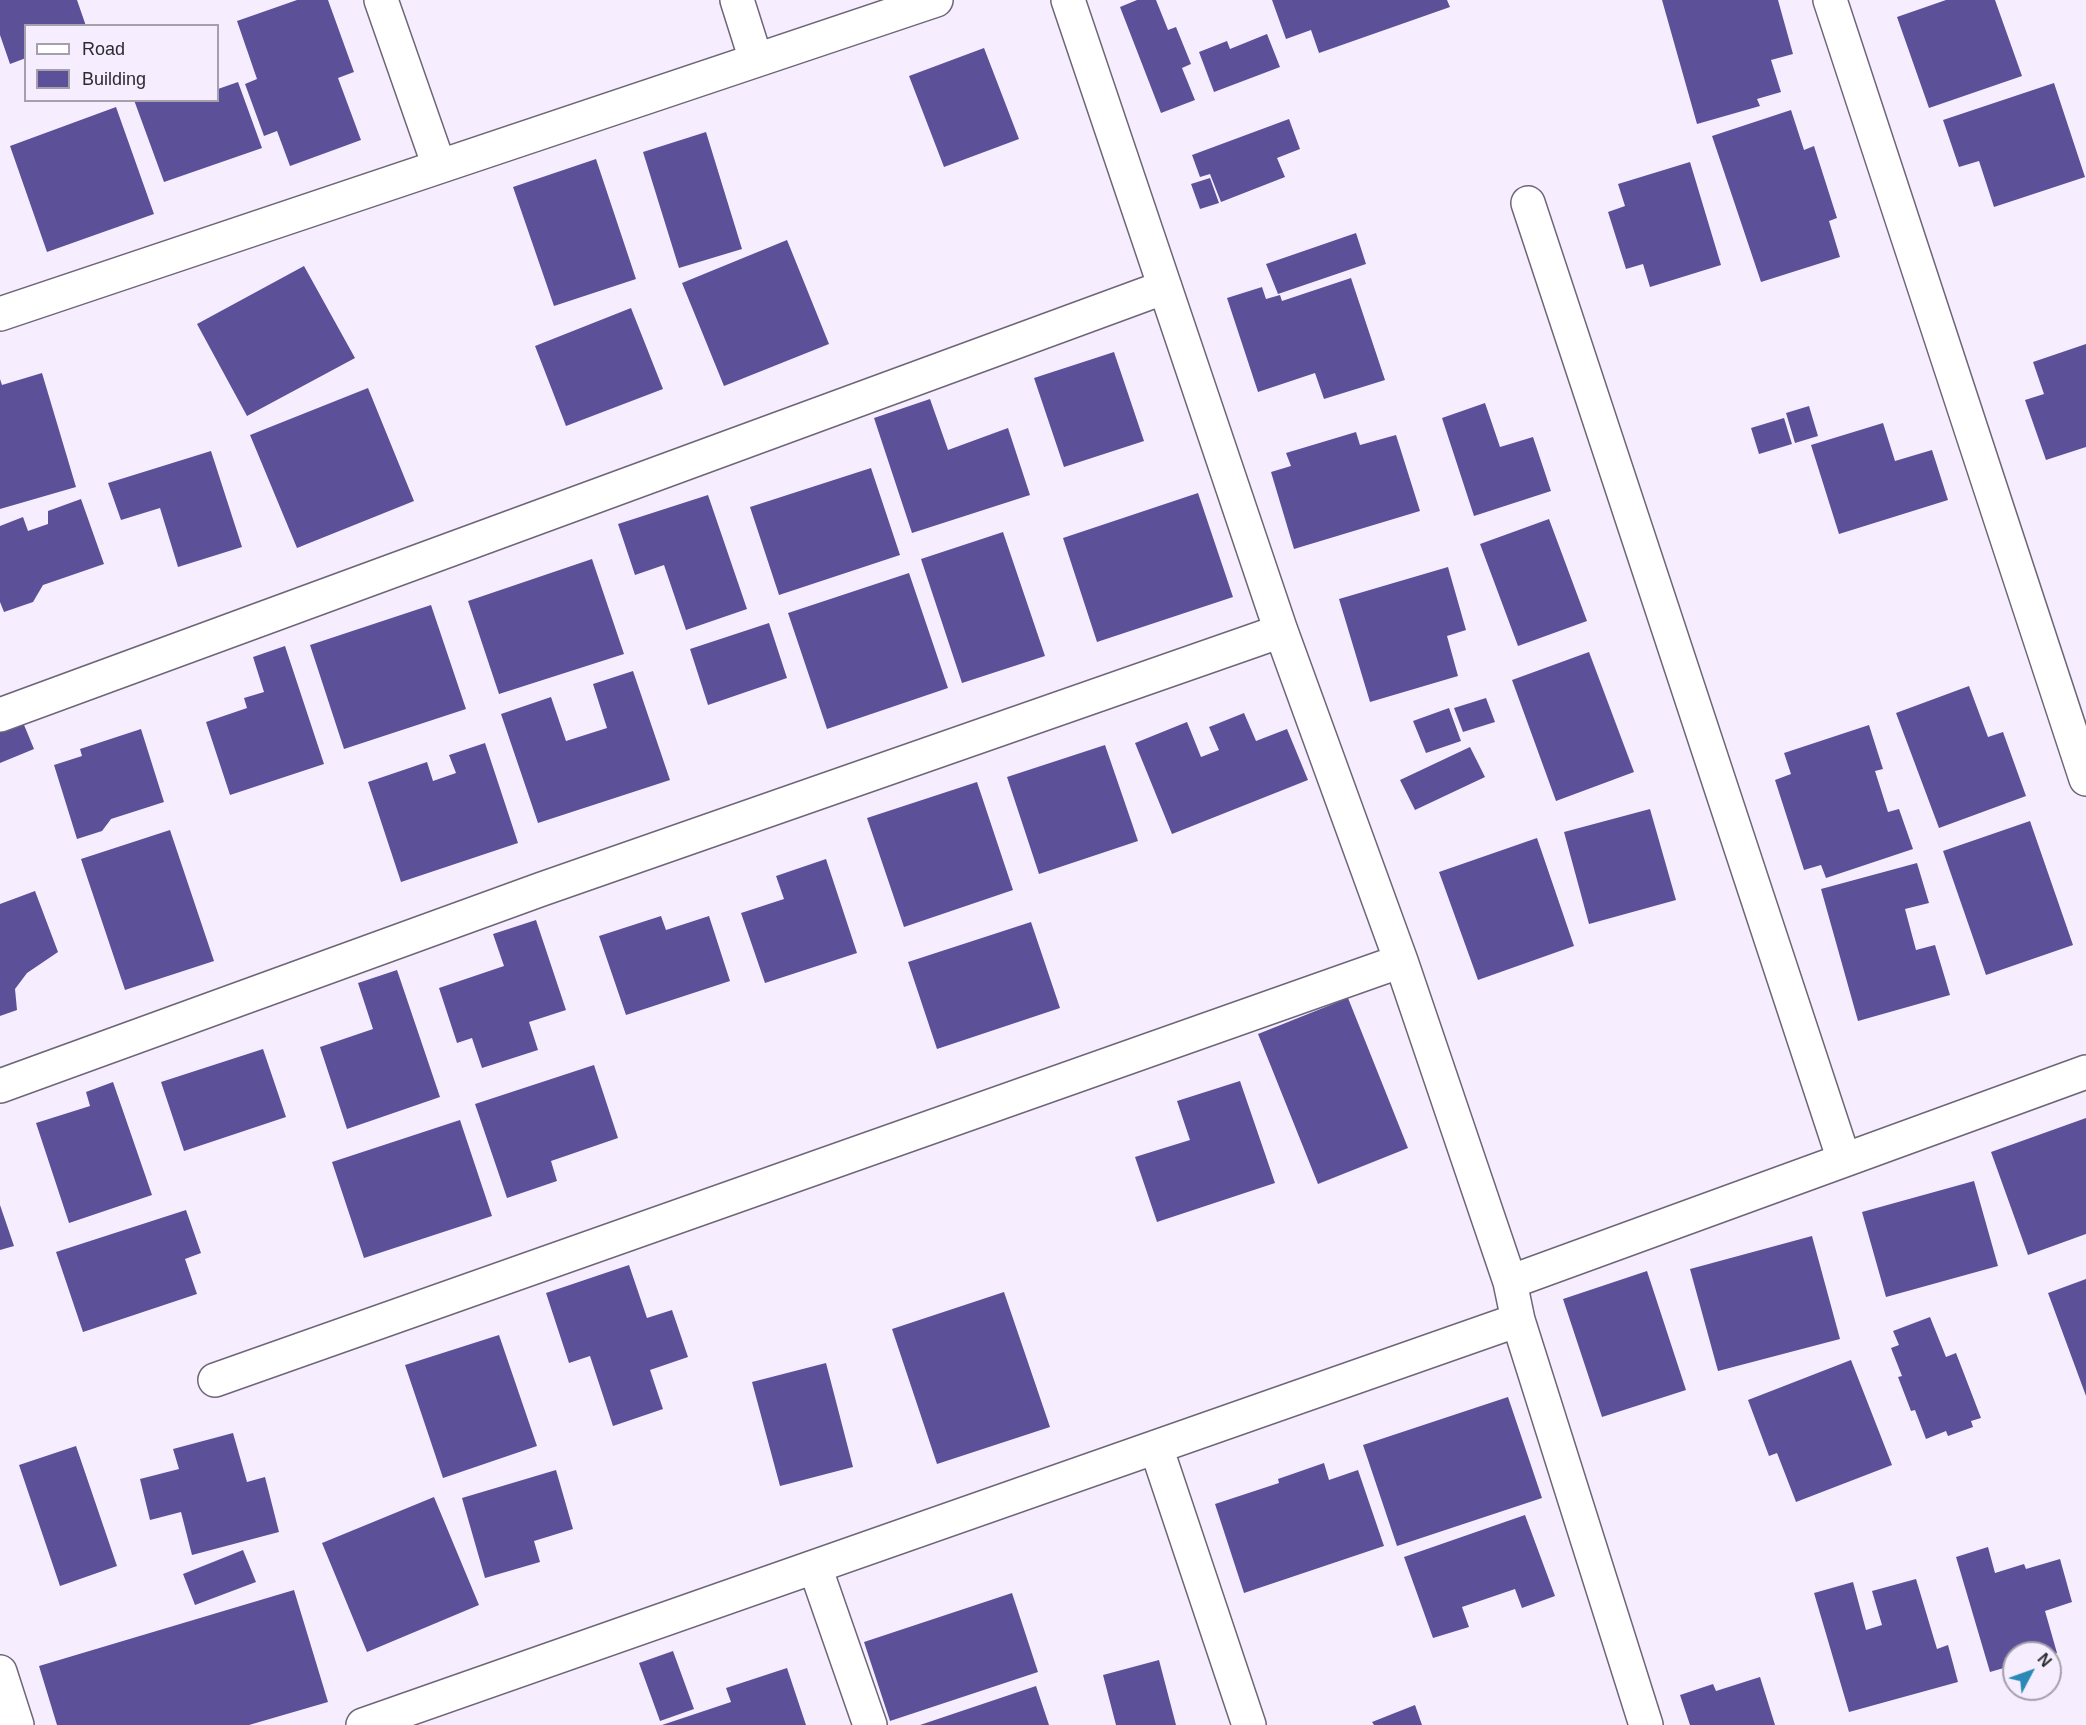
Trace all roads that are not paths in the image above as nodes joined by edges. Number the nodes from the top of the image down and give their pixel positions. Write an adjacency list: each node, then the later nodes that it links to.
1 (381, 0): 7 (street)
2 (737, 0): 6 (street)
3 (936, 0): 6 (street)
4 (1068, 0): 9 (street)
5 (1830, 0): 13 (street)
6 (756, 60): 7 (street)
7 (438, 166): 10 (street)
8 (1528, 203): 17 (street)
9 (1165, 287): 11 (street); 12 (street)
10 (0, 314)
11 (1281, 632): 14 (street); 16 (street)
12 (0, 714)
13 (2086, 779)
14 (1401, 962): 18 (street); 20 (street)
15 (2086, 1072): 17 (street)
16 (0, 1086)
17 (1844, 1160): 18 (street)
18 (1510, 1282): 19 (street)
19 (1518, 1320): 21 (street); 28 (street)
20 (214, 1380)
21 (1156, 1447): 22 (street); 27 (street)
22 (815, 1567): 25 (street); 26 (street)
23 (0, 1672): 24 (street)
24 (17, 1725)
25 (363, 1725)
26 (870, 1725)
27 (1249, 1725)
28 (1646, 1725)

